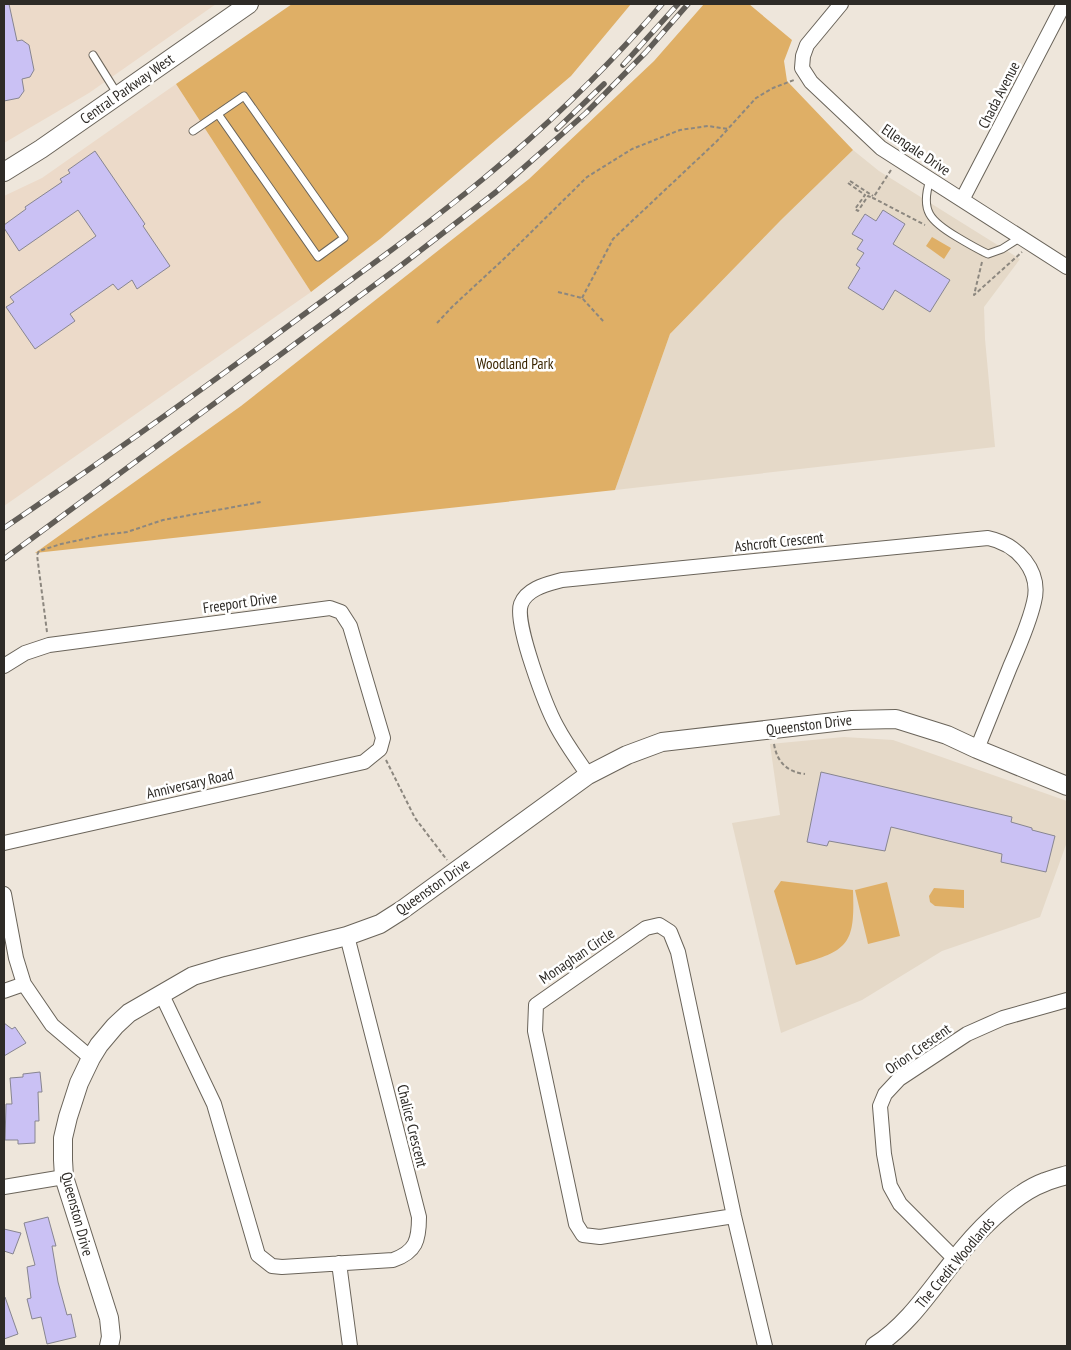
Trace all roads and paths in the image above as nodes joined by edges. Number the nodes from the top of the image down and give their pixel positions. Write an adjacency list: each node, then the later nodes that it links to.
1 (249, 4): 6 (street, Central Parkway West)
2 (841, 4): 5 (street)
3 (1064, 4): 15 (street, Chada Avenue)
4 (93, 55): 6 (lane)
5 (806, 75): 8 (path); 10 (street, Ellengale Drive)
6 (118, 95): 11 (street, Central Parkway West)
7 (218, 114): 7 (lane); 9 (lane)
8 (728, 129): 20 (path); 22 (path)
9 (193, 131)
10 (898, 160): 12 (street, Ellengale Drive); 14 (path)
11 (4, 172)
12 (930, 180): 15 (street, Ellengale Drive); 16 (lane)
13 (849, 182): 13 (path)
14 (882, 184)
15 (962, 200): 16 (street, Ellengale Drive)
16 (1026, 241): 17 (path); 18 (street, Ellengale Drive)
17 (982, 261)
18 (1067, 267)
19 (558, 292): 20 (path)
20 (582, 298): 21 (path)
21 (604, 322)
22 (437, 323)
23 (261, 502): 24 (path)
24 (49, 645): 25 (street, Freeport Drive); 27 (street, Freeport Drive)
25 (4, 666)
26 (771, 730): 28 (street, Queenston Drive); 29 (path); 30 (street, Queenston Drive)
27 (380, 749): 32 (street, Anniversary Road); 33 (path)
28 (977, 749): 30 (street, Ashcroft Crescent); 31 (street, Queenston Drive)
29 (805, 774)
30 (588, 775): 33 (street, Queenston Drive)
31 (1067, 786)
32 (4, 843)
33 (455, 872): 35 (street, Queenston Drive)
34 (4, 894): 36 (street)
35 (347, 936): 38 (street, Queenston Drive); 46 (street, Chalice Crescent)
36 (24, 984): 37 (street); 40 (street)
37 (4, 991)
38 (161, 993): 40 (street, Queenston Drive); 46 (street, Chalice Crescent)
39 (1067, 1000): 45 (street, Orion Crescent)
40 (90, 1058): 42 (street, Queenston Drive)
41 (1067, 1175): 45 (street, The Credit Woodlands)
42 (64, 1177): 43 (street); 47 (street, Queenston Drive)
43 (4, 1187)
44 (734, 1216): 44 (street, Monaghan Circle); 49 (street, Monaghan Circle)
45 (955, 1259): 50 (street, The Credit Woodlands)
46 (339, 1264): 48 (street)
47 (109, 1346)
48 (350, 1346)
49 (764, 1346)
50 (875, 1346)

